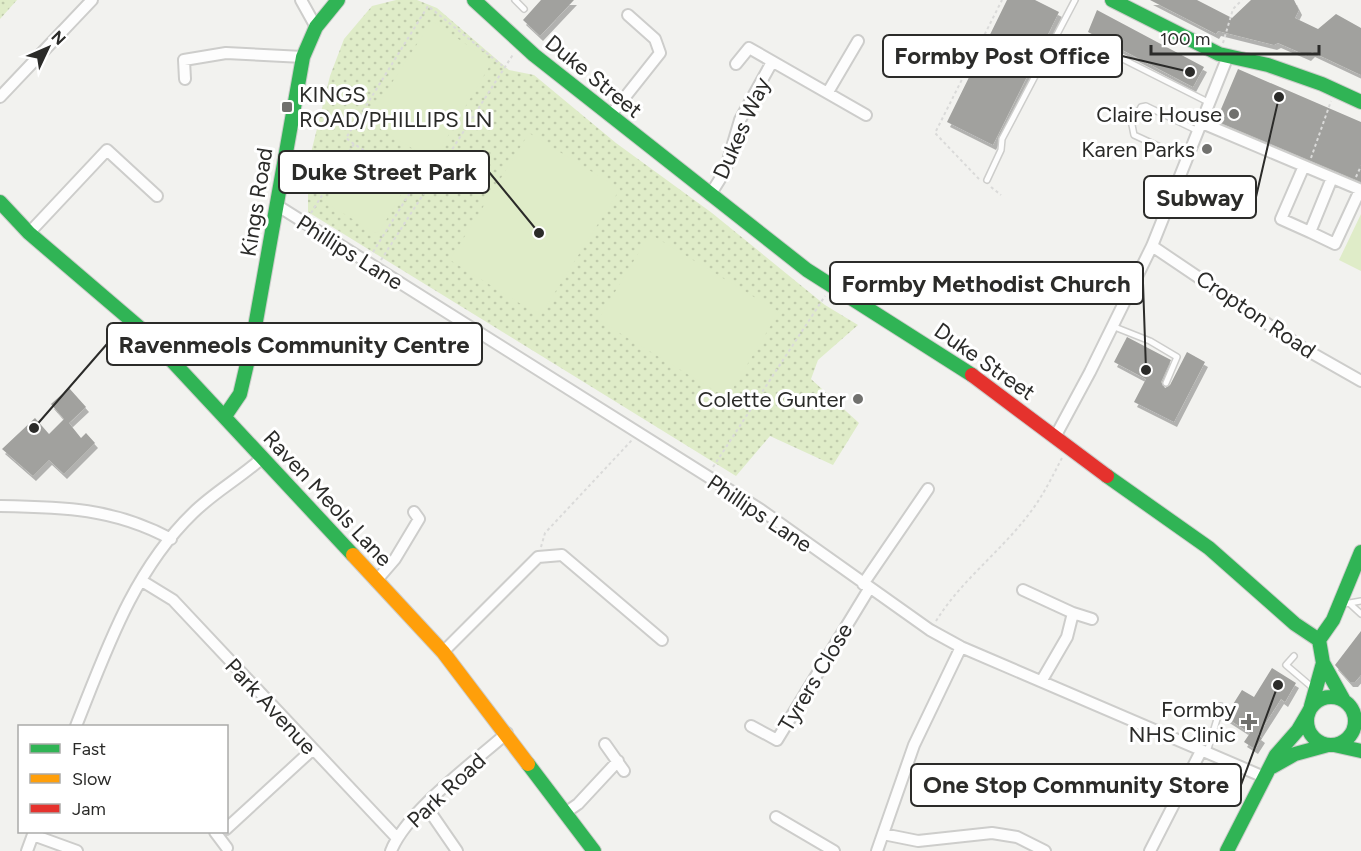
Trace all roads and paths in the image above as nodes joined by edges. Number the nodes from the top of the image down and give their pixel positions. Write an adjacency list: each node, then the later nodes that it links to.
1 (92, 0): 25 (street)
2 (301, 0): 13 (street)
3 (338, 0): 13 (street, Kings Road)
4 (467, 0): 10 (street, Duke Street)
5 (515, 0): 11 (lane)
6 (1002, 0): 40 (path)
7 (1075, 0): 35 (lane)
8 (1112, 0): 17 (street)
9 (1242, 0): 17 (path)
10 (482, 4): 16 (street, Duke Street)
11 (524, 9)
12 (628, 15): 29 (street)
13 (316, 27): 18 (street, Kings Road)
14 (858, 41): 24 (street)
15 (1089, 42): 26 (lane)
16 (521, 43): 21 (path); 29 (street, Duke Street)
17 (1224, 55): 23 (street); 26 (street)
18 (303, 57): 22 (street); 43 (street, Kings Road)
19 (772, 62): 20 (street, Dukes Way); 24 (street, Dukes Way); 39 (street, Dukes Way)
20 (736, 64)
21 (504, 68): 31 (path); 37 (path)
22 (185, 79)
23 (1334, 90): 27 (street); 33 (path)
24 (828, 92): 28 (street, Dukes Way)
25 (0, 98)
26 (1210, 102): 30 (street)
27 (1361, 102)
28 (866, 115)
29 (610, 116): 39 (street, Duke Street)
30 (1200, 127): 32 (street); 32 (lane); 33 (street)
31 (354, 144): 36 (path); 44 (path)
32 (1187, 160): 47 (street)
33 (1306, 167): 34 (street); 45 (street)
34 (1332, 177): 38 (street); 45 (street)
35 (987, 180)
36 (416, 183): 37 (path); 48 (path)
37 (425, 189): 49 (path)
38 (1361, 190): 45 (street)
39 (710, 195): 50 (street, Duke Street)
40 (1001, 195)
41 (156, 196): 46 (street)
42 (0, 202): 46 (street, Raven Meols Lane)
43 (278, 206): 49 (street, Phillips Lane); 54 (street, Kings Road)
44 (311, 213)
45 (1310, 232)
46 (29, 233): 54 (street, Raven Meols Lane)
47 (1152, 246): 51 (street); 52 (street, Cropton Road)
48 (373, 252)
49 (376, 268): 55 (street, Phillips Lane)
50 (831, 286): 56 (street, Duke Street); 59 (path)
51 (1112, 326): 53 (lane); 56 (street)
52 (1361, 381)
53 (1166, 383)
54 (225, 416): 58 (street, Raven Meols Lane)
55 (638, 434): 59 (street, Phillips Lane); 65 (path)
56 (1054, 437): 57 (street, Duke Street)
57 (1068, 448): 75 (path); 77 (street, Duke Street)
58 (261, 459): 63 (street); 67 (street, Raven Meols Lane)
59 (707, 477): 68 (street, Phillips Lane)
60 (928, 489): 68 (street)
61 (0, 506): 63 (street)
62 (414, 512): 67 (street)
63 (171, 539): 66 (street)
64 (1361, 552): 71 (street)
65 (538, 557): 76 (street); 79 (street)
66 (142, 580): 88 (street); 93 (street, Park Avenue)
67 (376, 581): 79 (street, Raven Meols Lane)
68 (866, 586): 75 (street, Phillips Lane); 89 (street, Tyrers Close)
69 (1023, 590): 72 (street)
70 (1361, 601): 71 (lane)
71 (1344, 604): 73 (lane); 77 (street)
72 (1073, 613): 74 (street); 82 (street)
73 (1361, 614)
74 (1092, 619)
75 (930, 630): 78 (street, Phillips Lane)
76 (662, 640)
77 (1319, 640): 81 (street)
78 (961, 647): 82 (street, Phillips Lane); 103 (street)
79 (443, 652): 90 (street, Raven Meols Lane)
80 (1294, 656): 83 (lane)
81 (1323, 663): 83 (street); 84 (street)
82 (1042, 680): 95 (street, Phillips Lane)
83 (1317, 691): 86 (street)
84 (1343, 699): 86 (street); 87 (street)
85 (1221, 706): 95 (lane)
86 (1309, 710): 92 (street); 96 (street)
87 (1358, 717): 92 (street)
88 (76, 725)
89 (750, 726)
90 (507, 733): 97 (street, Park Road); 98 (street, Raven Meols Lane)
91 (605, 744): 98 (street)
92 (1331, 745): 94 (street); 96 (street)
93 (312, 750): 100 (street); 104 (street, Park Avenue)
94 (1361, 751)
95 (1204, 752): 96 (street, Phillips Lane); 114 (street)
96 (1267, 773): 115 (street)
97 (426, 806): 104 (street, Park Road); 109 (street)
98 (565, 813): 110 (street, Raven Meols Lane)
99 (776, 817): 111 (street)
100 (228, 826)
101 (33, 833): 106 (street); 107 (street)
102 (221, 833): 105 (street)
103 (883, 834): 112 (street); 113 (street)
104 (396, 837): 108 (street, Park Road)
105 (227, 848)
106 (27, 851)
107 (77, 851)
108 (391, 851)
109 (457, 851)
110 (594, 851)
111 (834, 851)
112 (877, 851)
113 (1046, 851)
114 (1149, 851)
115 (1227, 851)

